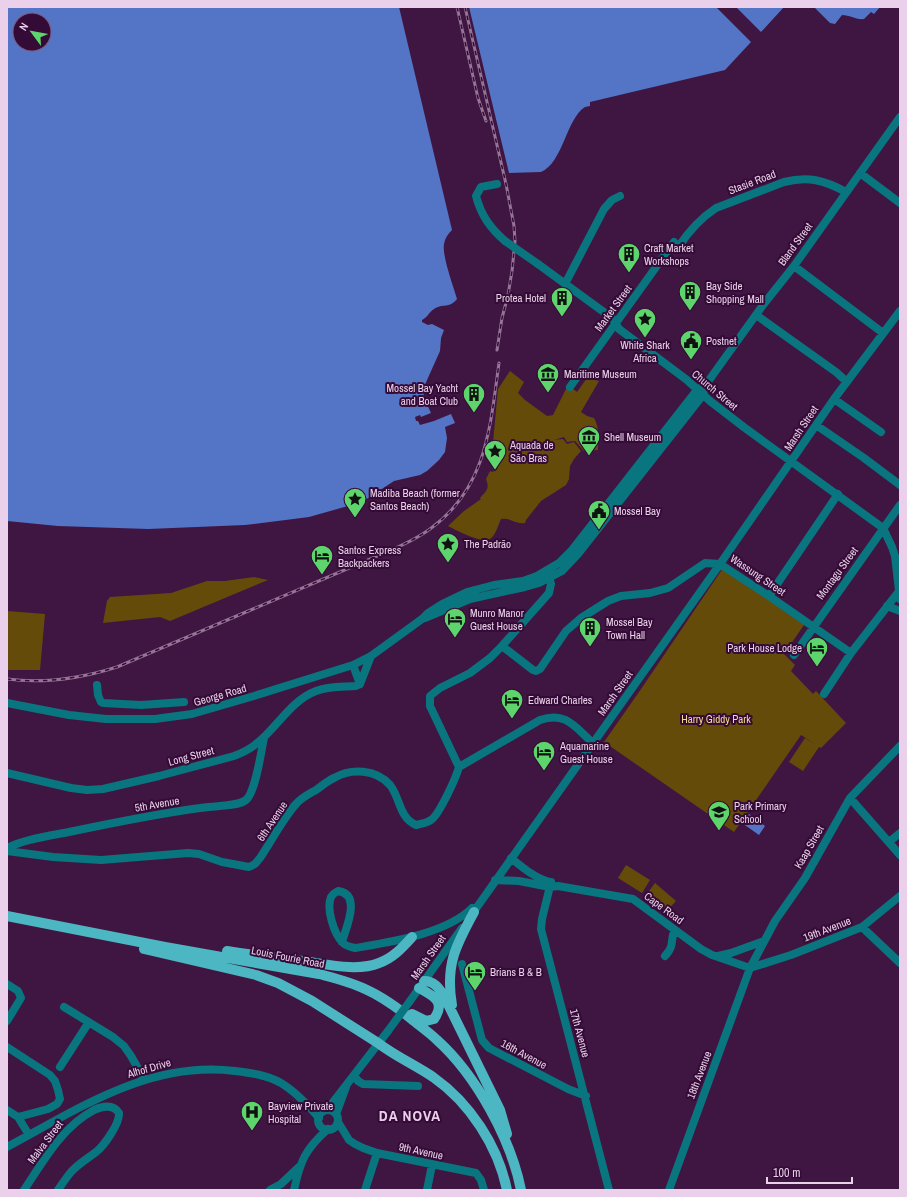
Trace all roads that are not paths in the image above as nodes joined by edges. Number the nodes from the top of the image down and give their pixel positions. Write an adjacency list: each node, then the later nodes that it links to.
1 (900, 117): 2 (street, Bland Street)
2 (860, 173): 4 (street, Bland Street); 6 (street)
3 (496, 184): 9 (street, Church Street, bridge)
4 (846, 192): 7 (street, Stasie Road); 8 (street, Bland Street)
5 (620, 196): 9 (street)
6 (900, 203)
7 (677, 244): 13 (street, Market Street)
8 (794, 266): 11 (street, Bland Street); 14 (street)
9 (565, 284): 13 (street, Church Street)
10 (900, 310): 12 (street, Marsh Street)
11 (756, 314): 15 (street); 17 (street, Bland Street)
12 (897, 320): 14 (street, Marsh Street)
13 (615, 324): 16 (street, Market Street); 17 (street, Church Street)
14 (883, 333): 15 (street, Marsh Street)
15 (847, 382): 18 (street, Marsh Street)
16 (570, 387)
17 (700, 393): 21 (street, Church Street); 27 (street, George Road); 28 (street, George Road)
18 (834, 399): 19 (street, Marsh Street); 20 (street)
19 (816, 425): 21 (street, Marsh Street); 22 (street)
20 (882, 432)
21 (791, 461): 23 (street, Church Street); 26 (street, Marsh Street)
22 (900, 485)
23 (838, 494): 25 (street, Church Street); 32 (street)
24 (900, 505): 25 (street, Montagu Street)
25 (883, 528): 31 (street, Church Street); 36 (street, Montagu Street)
26 (720, 564): 32 (street, Wassung Street); 37 (street, Wassung Street); 48 (street, Marsh Street)
27 (562, 571): 28 (street, George Road); 30 (street)
28 (548, 575): 29 (street, George Road); 30 (street)
29 (538, 579): 33 (street); 40 (street, George Road)
30 (549, 593): 33 (street)
31 (900, 593): 34 (street)
32 (769, 596): 36 (street, Wassung Street)
33 (541, 602): 37 (street)
34 (887, 606): 35 (street); 38 (street)
35 (900, 611)
36 (813, 626): 38 (street, Wassung Street); 39 (street, Montagu Street)
37 (502, 646): 50 (street)
38 (851, 653): 44 (street)
39 (794, 655)
40 (371, 656): 41 (street, George Road); 42 (street)
41 (353, 665): 42 (street); 46 (street, George Road)
42 (360, 684): 47 (street, Long Street)
43 (97, 685): 45 (street)
44 (824, 694)
45 (184, 702)
46 (7, 703)
47 (264, 737): 51 (street, Long Street); 55 (street, 5th Avenue)
48 (593, 743): 50 (street); 57 (street, Marsh Street)
49 (900, 746): 52 (street, Kaap Street)
50 (459, 767): 55 (street, 6th Avenue)
51 (7, 773)
52 (850, 798): 54 (street); 71 (street, Kaap Street)
53 (900, 833): 54 (street)
54 (889, 842): 56 (street)
55 (7, 850)
56 (900, 855)
57 (509, 860): 58 (street, Marsh Street); 59 (street, Cape Road); 60 (street, Cape Road)
58 (495, 880): 59 (street, Cape Road); 61 (street, Marsh Street)
59 (541, 885): 60 (street, Cape Road)
60 (553, 885): 69 (street, Cape Road); 93 (street, 17th Avenue)
61 (488, 891): 63 (street, Marsh Street); 66 (street)
62 (900, 896): 68 (street)
63 (474, 912): 67 (street, Marsh Street); 83 (main road)
64 (7, 916): 73 (main road, Louis Fourie Road)
65 (7, 919): 86 (main road)
66 (450, 923): 67 (street); 70 (street)
67 (464, 925): 80 (street, Marsh Street)
68 (862, 927): 76 (street, 19th Avenue); 78 (street, 19th Avenue)
69 (675, 930): 74 (street); 75 (street, Cape Road)
70 (412, 937): 72 (street); 73 (main road)
71 (764, 941): 75 (street); 78 (street, Kaap Street)
72 (342, 942): 72 (street)
73 (165, 947): 81 (main road, Louis Fourie Road)
74 (664, 956)
75 (717, 956): 78 (street, Cape Road)
76 (900, 962)
77 (462, 964): 93 (street, 16th Avenue)
78 (750, 968): 116 (street, 18th Avenue)
79 (7, 984): 84 (street)
80 (422, 985): 81 (main road); 83 (main road); 86 (street, Marsh Street, bridge)
81 (391, 1003): 114 (main road, Louis Fourie Road)
82 (64, 1007): 85 (street)
83 (454, 1018): 114 (main road)
84 (7, 1021)
85 (89, 1022): 88 (street); 90 (street)
86 (378, 1043): 89 (street, Marsh Street); 113 (main road)
87 (7, 1047): 96 (street)
88 (60, 1067)
89 (354, 1075): 91 (street, Marsh Street); 92 (street)
90 (144, 1080): 95 (street, Alhof Drive); 99 (street, Alhof Drive)
91 (346, 1086): 95 (street, Marsh Street); 97 (street, Marsh Street)
92 (418, 1086)
93 (586, 1096): 115 (street, 17th Avenue)
94 (7, 1110): 96 (street)
95 (322, 1116): 97 (street); 98 (street); 101 (street)
96 (18, 1117): 99 (street)
97 (337, 1118): 98 (street); 100 (street, 9th Avenue)
98 (330, 1129): 100 (street, 9th Avenue); 101 (street)
99 (29, 1135): 102 (street, Alhof Drive)
100 (347, 1137): 103 (street, 9th Avenue)
101 (316, 1140): 105 (street)
102 (7, 1147)
103 (377, 1153): 104 (street, 9th Avenue); 110 (street)
104 (432, 1164): 111 (street); 112 (street, 9th Avenue)
105 (299, 1166): 108 (street); 109 (street)
106 (24, 1190): 107 (street, Malva Street)
107 (58, 1190)
108 (270, 1190)
109 (294, 1190)
110 (365, 1190)
111 (427, 1190)
112 (484, 1190)
113 (507, 1190)
114 (520, 1190)
115 (609, 1190)
116 (669, 1190)

